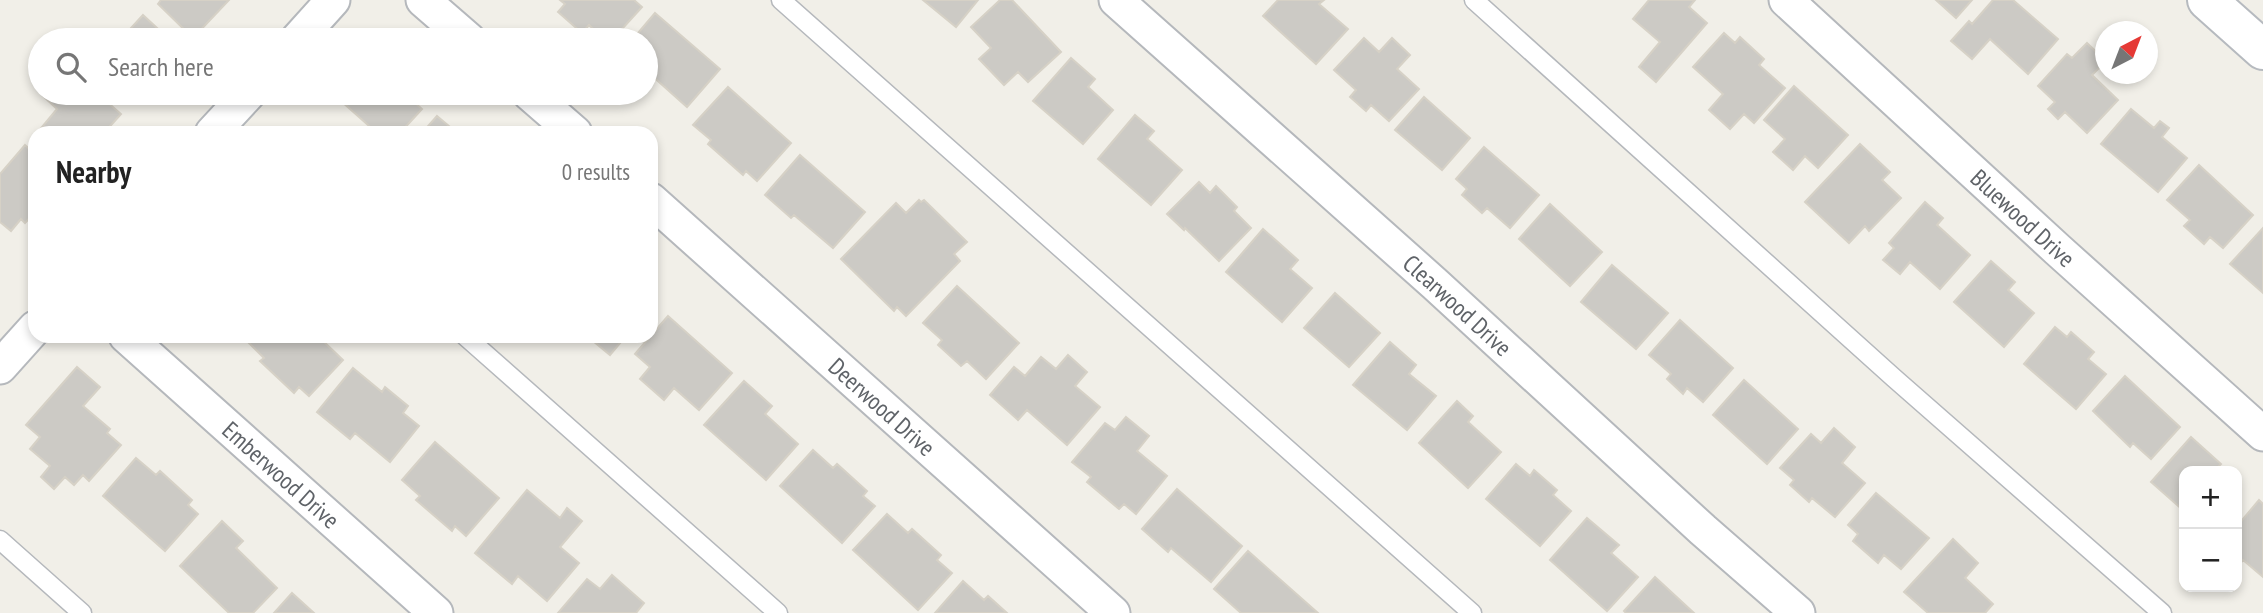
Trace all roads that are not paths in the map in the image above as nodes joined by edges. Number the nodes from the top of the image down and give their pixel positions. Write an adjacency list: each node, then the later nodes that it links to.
1 (333, 0): 8 (street)
2 (423, 0): 9 (street)
3 (781, 0): 26 (lane)
4 (1116, 0): 27 (street, Clearwood Drive)
5 (1474, 0): 28 (lane)
6 (1786, 0): 20 (street, Bluewood Drive)
7 (2207, 0): 10 (main road)
8 (308, 28)
9 (455, 28)
10 (2263, 50)
11 (241, 105): 13 (street)
12 (543, 105): 14 (street)
13 (227, 126)
14 (567, 126)
15 (658, 206): 25 (street, Deerwood Drive)
16 (28, 336): 19 (street)
17 (134, 343): 23 (street, Emberwood Drive)
18 (473, 343): 24 (lane)
19 (0, 367)
20 (2263, 434)
21 (0, 540): 22 (lane)
22 (82, 613)
23 (436, 613)
24 (778, 613)
25 (1113, 613)
26 (1472, 613)
27 (1798, 613)
28 (2162, 613)

